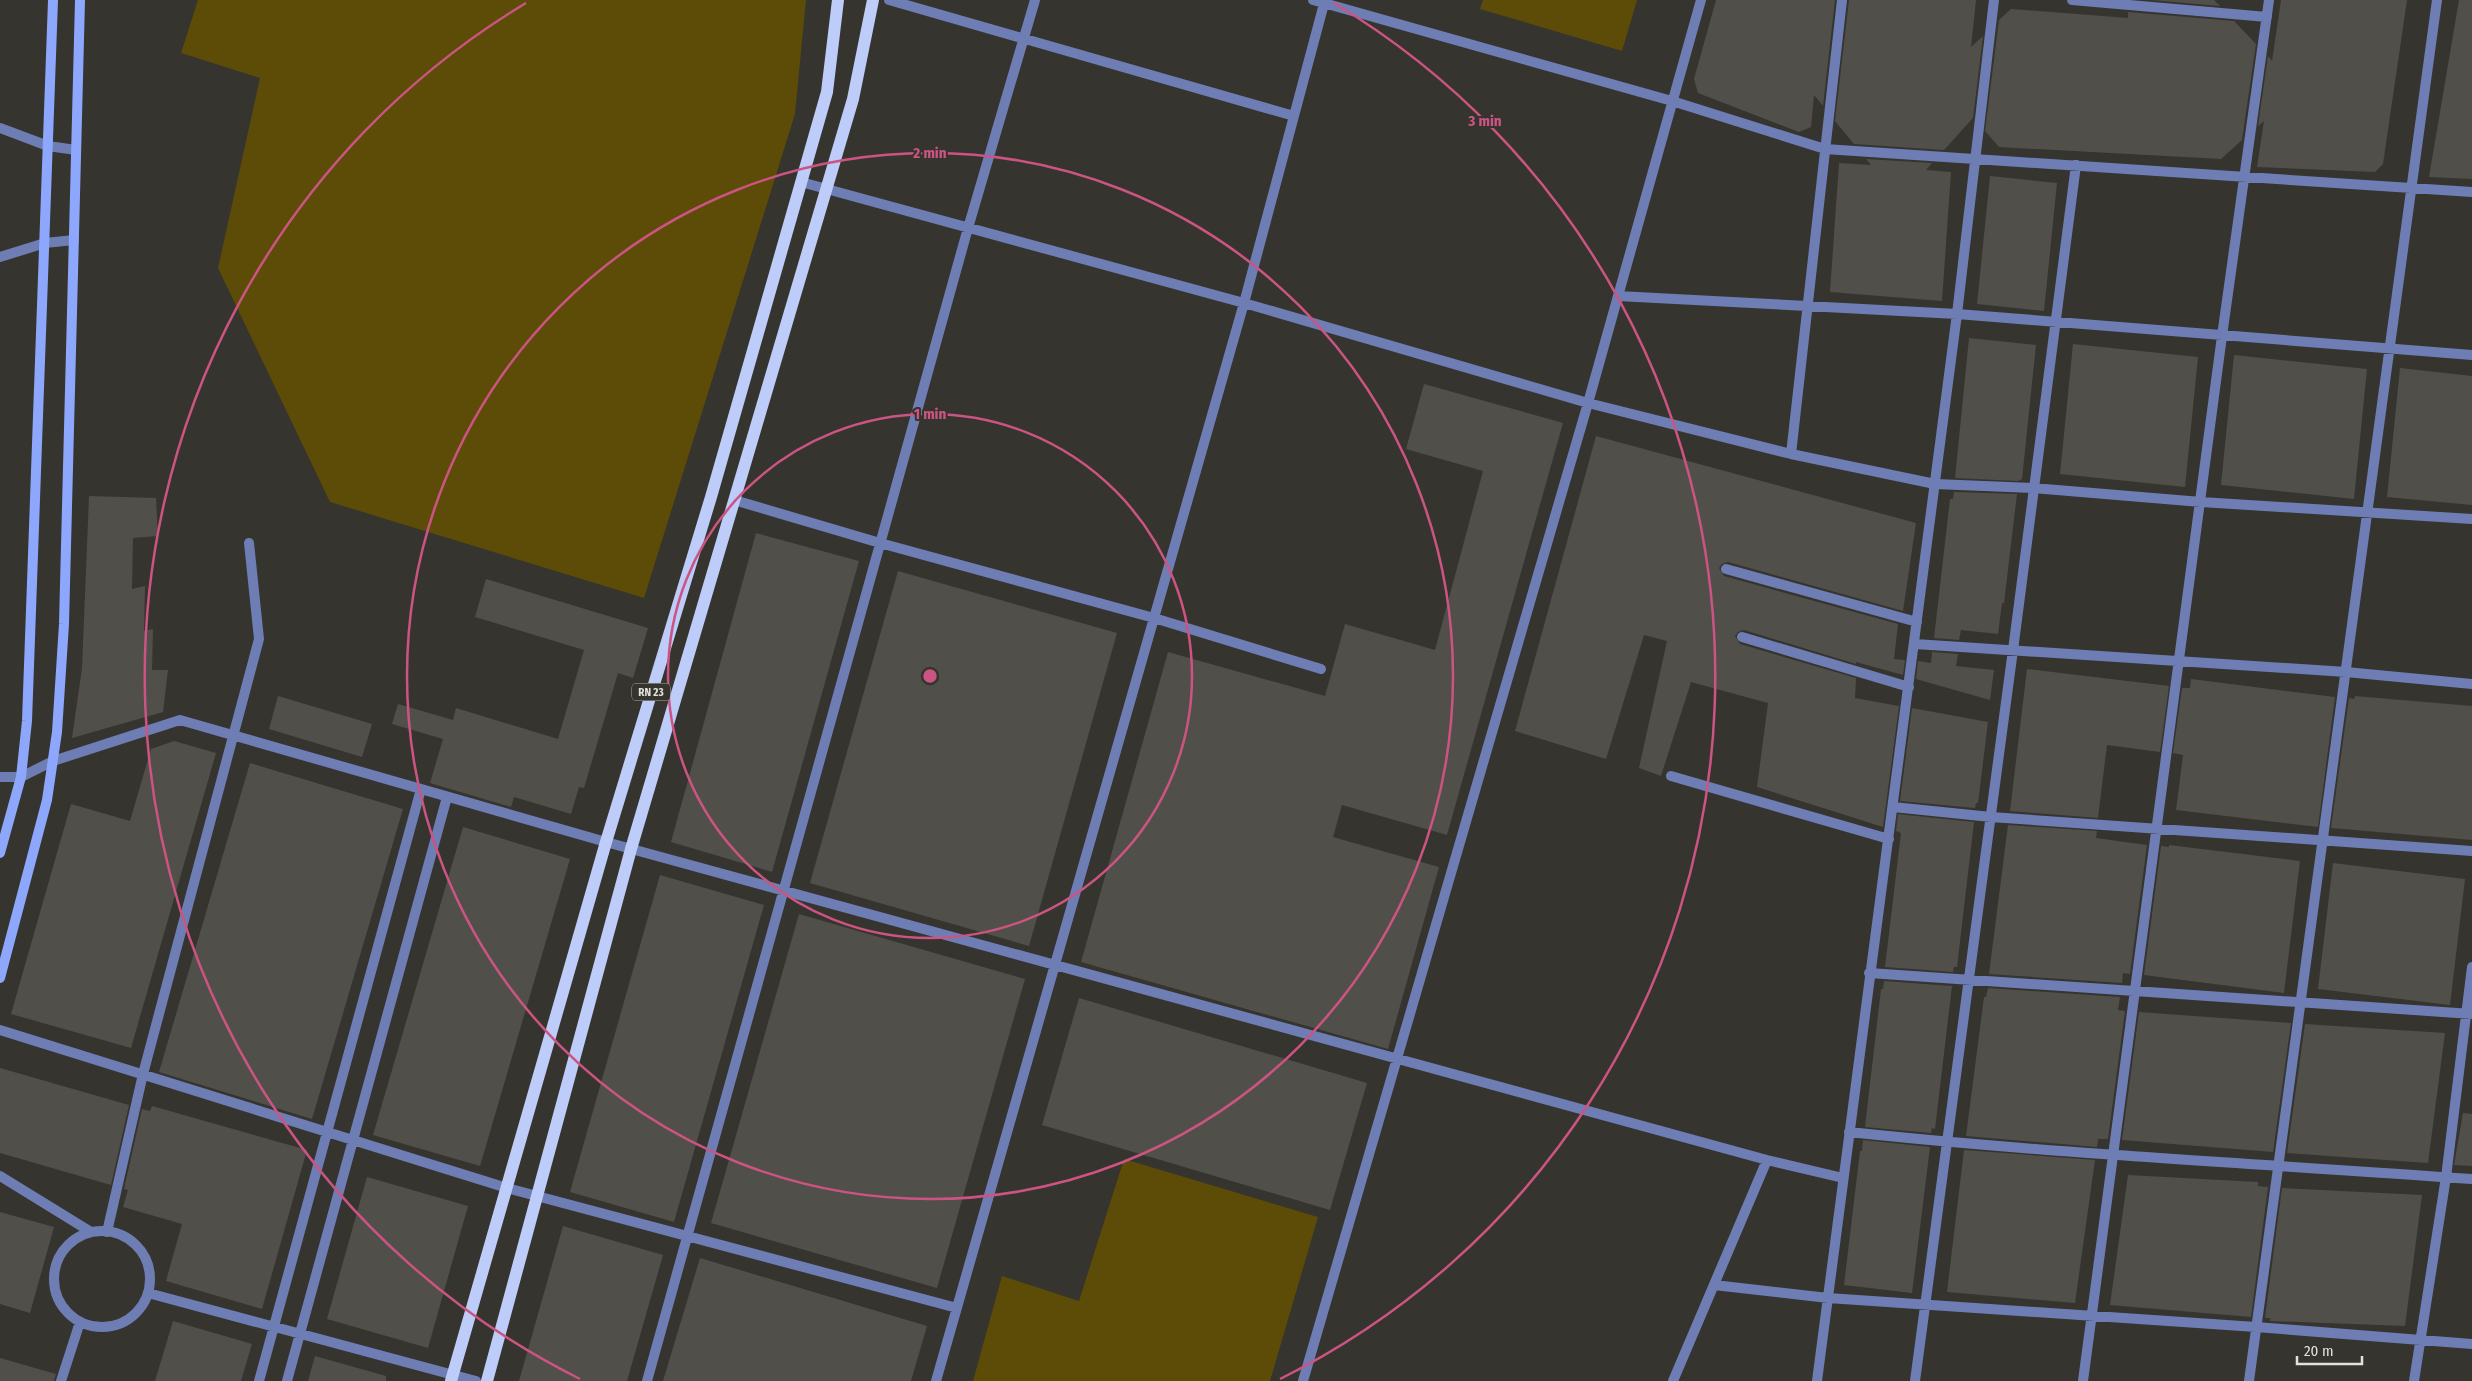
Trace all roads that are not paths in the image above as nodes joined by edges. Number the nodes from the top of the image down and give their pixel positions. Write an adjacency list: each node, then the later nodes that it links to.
1 (53, 0): 20 (main road)
2 (80, 0): 22 (main road)
3 (838, 0): 26 (main road, RN 23)
4 (873, 0): 28 (main road, RN 23)
5 (889, 0): 16 (street)
6 (1035, 0): 16 (street)
7 (1312, 0): 14 (street)
8 (1701, 0): 17 (street)
9 (1842, 0): 21 (street)
10 (1994, 0): 23 (street)
11 (2072, 0): 15 (street)
12 (2269, 0): 15 (street)
13 (2437, 0): 27 (street)
14 (1324, 2): 17 (street); 18 (street)
15 (2267, 17): 25 (street)
16 (1024, 38): 18 (street); 30 (street)
17 (1672, 101): 21 (street); 34 (street)
18 (1294, 116): 35 (street)
19 (0, 128): 20 (street)
20 (48, 146): 22 (street); 32 (main road)
21 (1825, 149): 23 (street); 36 (street)
22 (76, 150): 31 (main road)
23 (1975, 158): 24 (street); 37 (street)
24 (2076, 165): 25 (street); 38 (street)
25 (2245, 177): 27 (street); 39 (street)
26 (800, 182): 28 (street); 75 (main road, RN 23)
27 (2411, 188): 29 (street); 40 (street)
28 (826, 189): 30 (street); 46 (main road, RN 23)
29 (2472, 192)
30 (968, 228): 35 (street); 50 (street)
31 (74, 240): 32 (street); 64 (main road)
32 (45, 243): 33 (street); 67 (main road)
33 (0, 257)
34 (1618, 296): 36 (street); 42 (street)
35 (1244, 303): 42 (street); 53 (street)
36 (1809, 306): 37 (street); 43 (street)
37 (1957, 314): 38 (street); 44 (street)
38 (2054, 322): 39 (street); 45 (street)
39 (2222, 336): 40 (street); 47 (street)
40 (2390, 350): 41 (street); 48 (street)
41 (2472, 355)
42 (1588, 403): 43 (street); 89 (street)
43 (1791, 454): 44 (street)
44 (1935, 484): 45 (street); 54 (street)
45 (2033, 488): 47 (street); 57 (street)
46 (734, 500): 50 (street); 76 (main road, RN 23)
47 (2201, 502): 48 (street); 58 (street)
48 (2367, 512): 49 (street); 60 (street)
49 (2472, 519)
50 (880, 543): 53 (street); 79 (street)
51 (248, 544): 63 (street)
52 (1726, 569): 54 (street)
53 (1154, 618): 59 (street); 80 (street)
54 (1917, 622): 56 (street)
55 (1742, 637): 62 (street)
56 (1915, 644): 57 (street); 62 (street)
57 (2013, 650): 58 (street); 71 (street)
58 (2180, 661): 60 (street); 72 (street)
59 (1321, 669)
60 (2346, 672): 61 (street); 74 (street)
61 (2472, 684)
62 (1909, 687): 70 (street)
63 (233, 737): 64 (street); 68 (street); 90 (street)
64 (53, 761): 67 (street); 83 (main road)
65 (1671, 776): 73 (street)
66 (0, 777): 67 (street)
67 (21, 777): 78 (main road)
68 (421, 789): 69 (street); 91 (street)
69 (447, 797): 75 (street); 93 (street)
70 (1894, 807): 71 (street); 73 (street)
71 (1991, 816): 72 (street); 84 (street)
72 (2158, 828): 74 (street); 85 (street)
73 (1889, 839): 82 (street)
74 (2323, 840): 77 (street); 86 (street)
75 (606, 842): 76 (street); 102 (main road, RN 23)
76 (631, 849): 79 (street); 103 (main road, RN 23)
77 (2472, 850)
78 (0, 853)
79 (784, 890): 80 (street); 106 (street)
80 (1055, 964): 89 (street); 111 (street)
81 (2472, 967): 87 (street)
82 (1869, 973): 84 (street); 92 (street)
83 (0, 978)
84 (1968, 980): 85 (street); 94 (street)
85 (2136, 991): 86 (street); 95 (street)
86 (2301, 1002): 87 (street); 97 (street)
87 (2469, 1014): 99 (street)
88 (0, 1030): 90 (street)
89 (1397, 1057): 96 (street); 127 (street)
90 (143, 1074): 91 (street); 105 (street)
91 (327, 1132): 93 (street); 114 (street)
92 (1849, 1132): 94 (street); 100 (street)
93 (353, 1140): 102 (street); 116 (street)
94 (1946, 1142): 95 (street); 110 (street)
95 (2113, 1155): 97 (street); 112 (street)
96 (1767, 1160): 100 (street); 107 (street)
97 (2278, 1167): 99 (street); 115 (street)
98 (0, 1176): 104 (street)
99 (2446, 1177): 101 (street); 117 (street)
100 (1843, 1178): 109 (street)
101 (2472, 1179)
102 (507, 1188): 103 (street); 119 (main road, RN 23)
103 (539, 1195): 106 (street); 124 (main road, RN 23)
104 (91, 1232): 105 (street); 113 (street)
105 (108, 1232): 108 (street)
106 (687, 1236): 111 (street); 125 (street)
107 (1714, 1285): 109 (street); 128 (street)
108 (148, 1293): 113 (street); 114 (street)
109 (1828, 1298): 110 (street); 129 (street)
110 (1925, 1304): 112 (street); 130 (street)
111 (957, 1308): 126 (street)
112 (2091, 1316): 115 (street); 131 (street)
113 (80, 1322): 120 (street)
114 (274, 1326): 116 (street); 121 (street)
115 (2256, 1326): 117 (street); 132 (street)
116 (300, 1333): 119 (street); 122 (street)
117 (2420, 1340): 118 (street); 133 (street)
118 (2472, 1344)
119 (452, 1378): 123 (street)
120 (61, 1381)
121 (259, 1381)
122 (287, 1381)
123 (476, 1381)
124 (487, 1381)
125 (647, 1381)
126 (936, 1381)
127 (1303, 1381)
128 (1673, 1381)
129 (1817, 1381)
130 (1915, 1381)
131 (2083, 1381)
132 (2248, 1381)
133 (2414, 1381)

